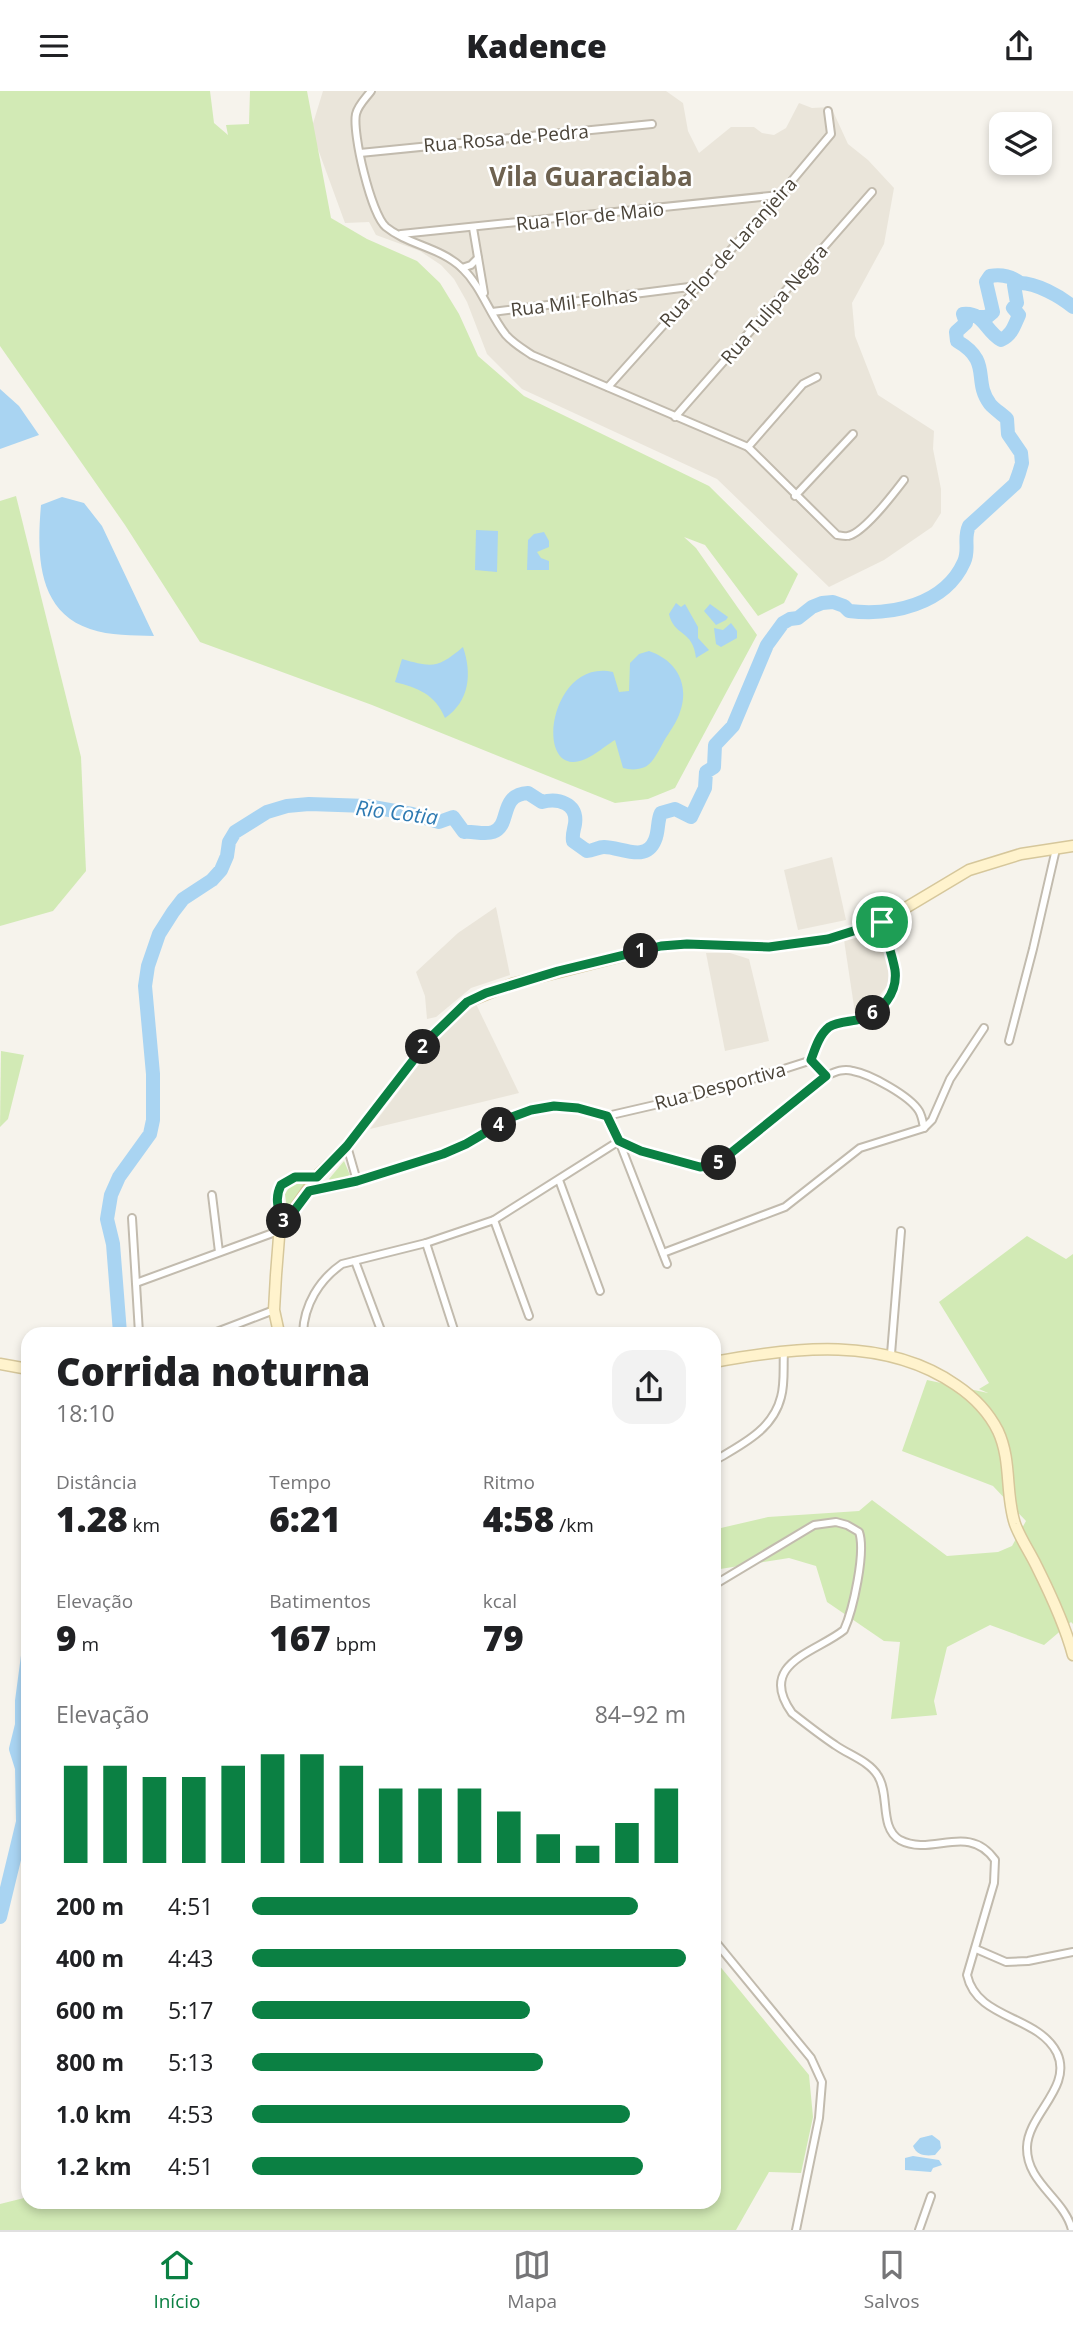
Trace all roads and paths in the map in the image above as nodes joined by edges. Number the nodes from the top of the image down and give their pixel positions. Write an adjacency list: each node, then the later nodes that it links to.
1 (371, 91): 4 (street)
2 (828, 111): 6 (street, Rua Flor de Laranjeira)
3 (652, 124): 4 (street, Rua Rosa de Pedra)
4 (360, 153): 8 (street)
5 (872, 192): 16 (street, Rua Tulipa Negra)
6 (780, 195): 7 (street, Rua Flor de Maio); 11 (street, Rua Flor de Laranjeira)
7 (472, 228): 8 (street, Rua Flor de Maio); 9 (street)
8 (399, 235): 10 (street)
9 (478, 258): 10 (street); 12 (street)
10 (462, 268): 12 (street)
11 (697, 286): 13 (street, Rua Mil Folhas); 15 (street, Rua Flor de Laranjeira)
12 (484, 295): 13 (street)
13 (492, 312): 15 (street)
14 (817, 377): 18 (street)
15 (608, 387): 16 (street)
16 (675, 417): 18 (street)
17 (853, 434): 20 (street)
18 (748, 447): 20 (street)
19 (904, 480): 20 (street)
20 (796, 496)
21 (1073, 846): 22 (street)
22 (1056, 849): 23 (street); 25 (street)
23 (882, 922): 26 (street); 31 (street)
24 (984, 1028): 29 (street)
25 (1009, 1041)
26 (811, 1060): 27 (street, Rua Desportiva); 28 (street, Rua Desportiva)
27 (826, 1076): 29 (street); 30 (street)
28 (607, 1116): 30 (street); 34 (street)
29 (924, 1128): 43 (street)
30 (619, 1141): 33 (street); 43 (street)
31 (347, 1146): 32 (street); 34 (street)
32 (317, 1177): 35 (street); 39 (street)
33 (559, 1180): 38 (street); 47 (street)
34 (357, 1181): 35 (street)
35 (309, 1191): 39 (street)
36 (212, 1195): 42 (street)
37 (132, 1218): 46 (street)
38 (494, 1220): 41 (street); 49 (street)
39 (283, 1226): 42 (street); 48 (street)
40 (901, 1231): 57 (street)
41 (426, 1243): 44 (street); 55 (street)
42 (219, 1252): 46 (street)
43 (663, 1253): 45 (street)
44 (355, 1261): 53 (street); 54 (street)
45 (667, 1263)
46 (136, 1283): 50 (street)
47 (600, 1291)
48 (274, 1310): 51 (street); 52 (street)
49 (529, 1316)
50 (139, 1327)
51 (230, 1327)
52 (278, 1327)
53 (304, 1327)
54 (380, 1327)
55 (453, 1327)
56 (784, 1352): 57 (street); 58 (street); 61 (street)
57 (891, 1355): 63 (street)
58 (721, 1361)
59 (0, 1364): 60 (street)
60 (21, 1368)
61 (721, 1457)
62 (721, 1581): 65 (street)
63 (1073, 1655)
64 (721, 1949): 68 (street)
65 (976, 1949): 66 (street); 70 (street)
66 (1073, 1952)
67 (931, 2196): 69 (street)
68 (796, 2230)
69 (919, 2230)
70 (1072, 2230)

